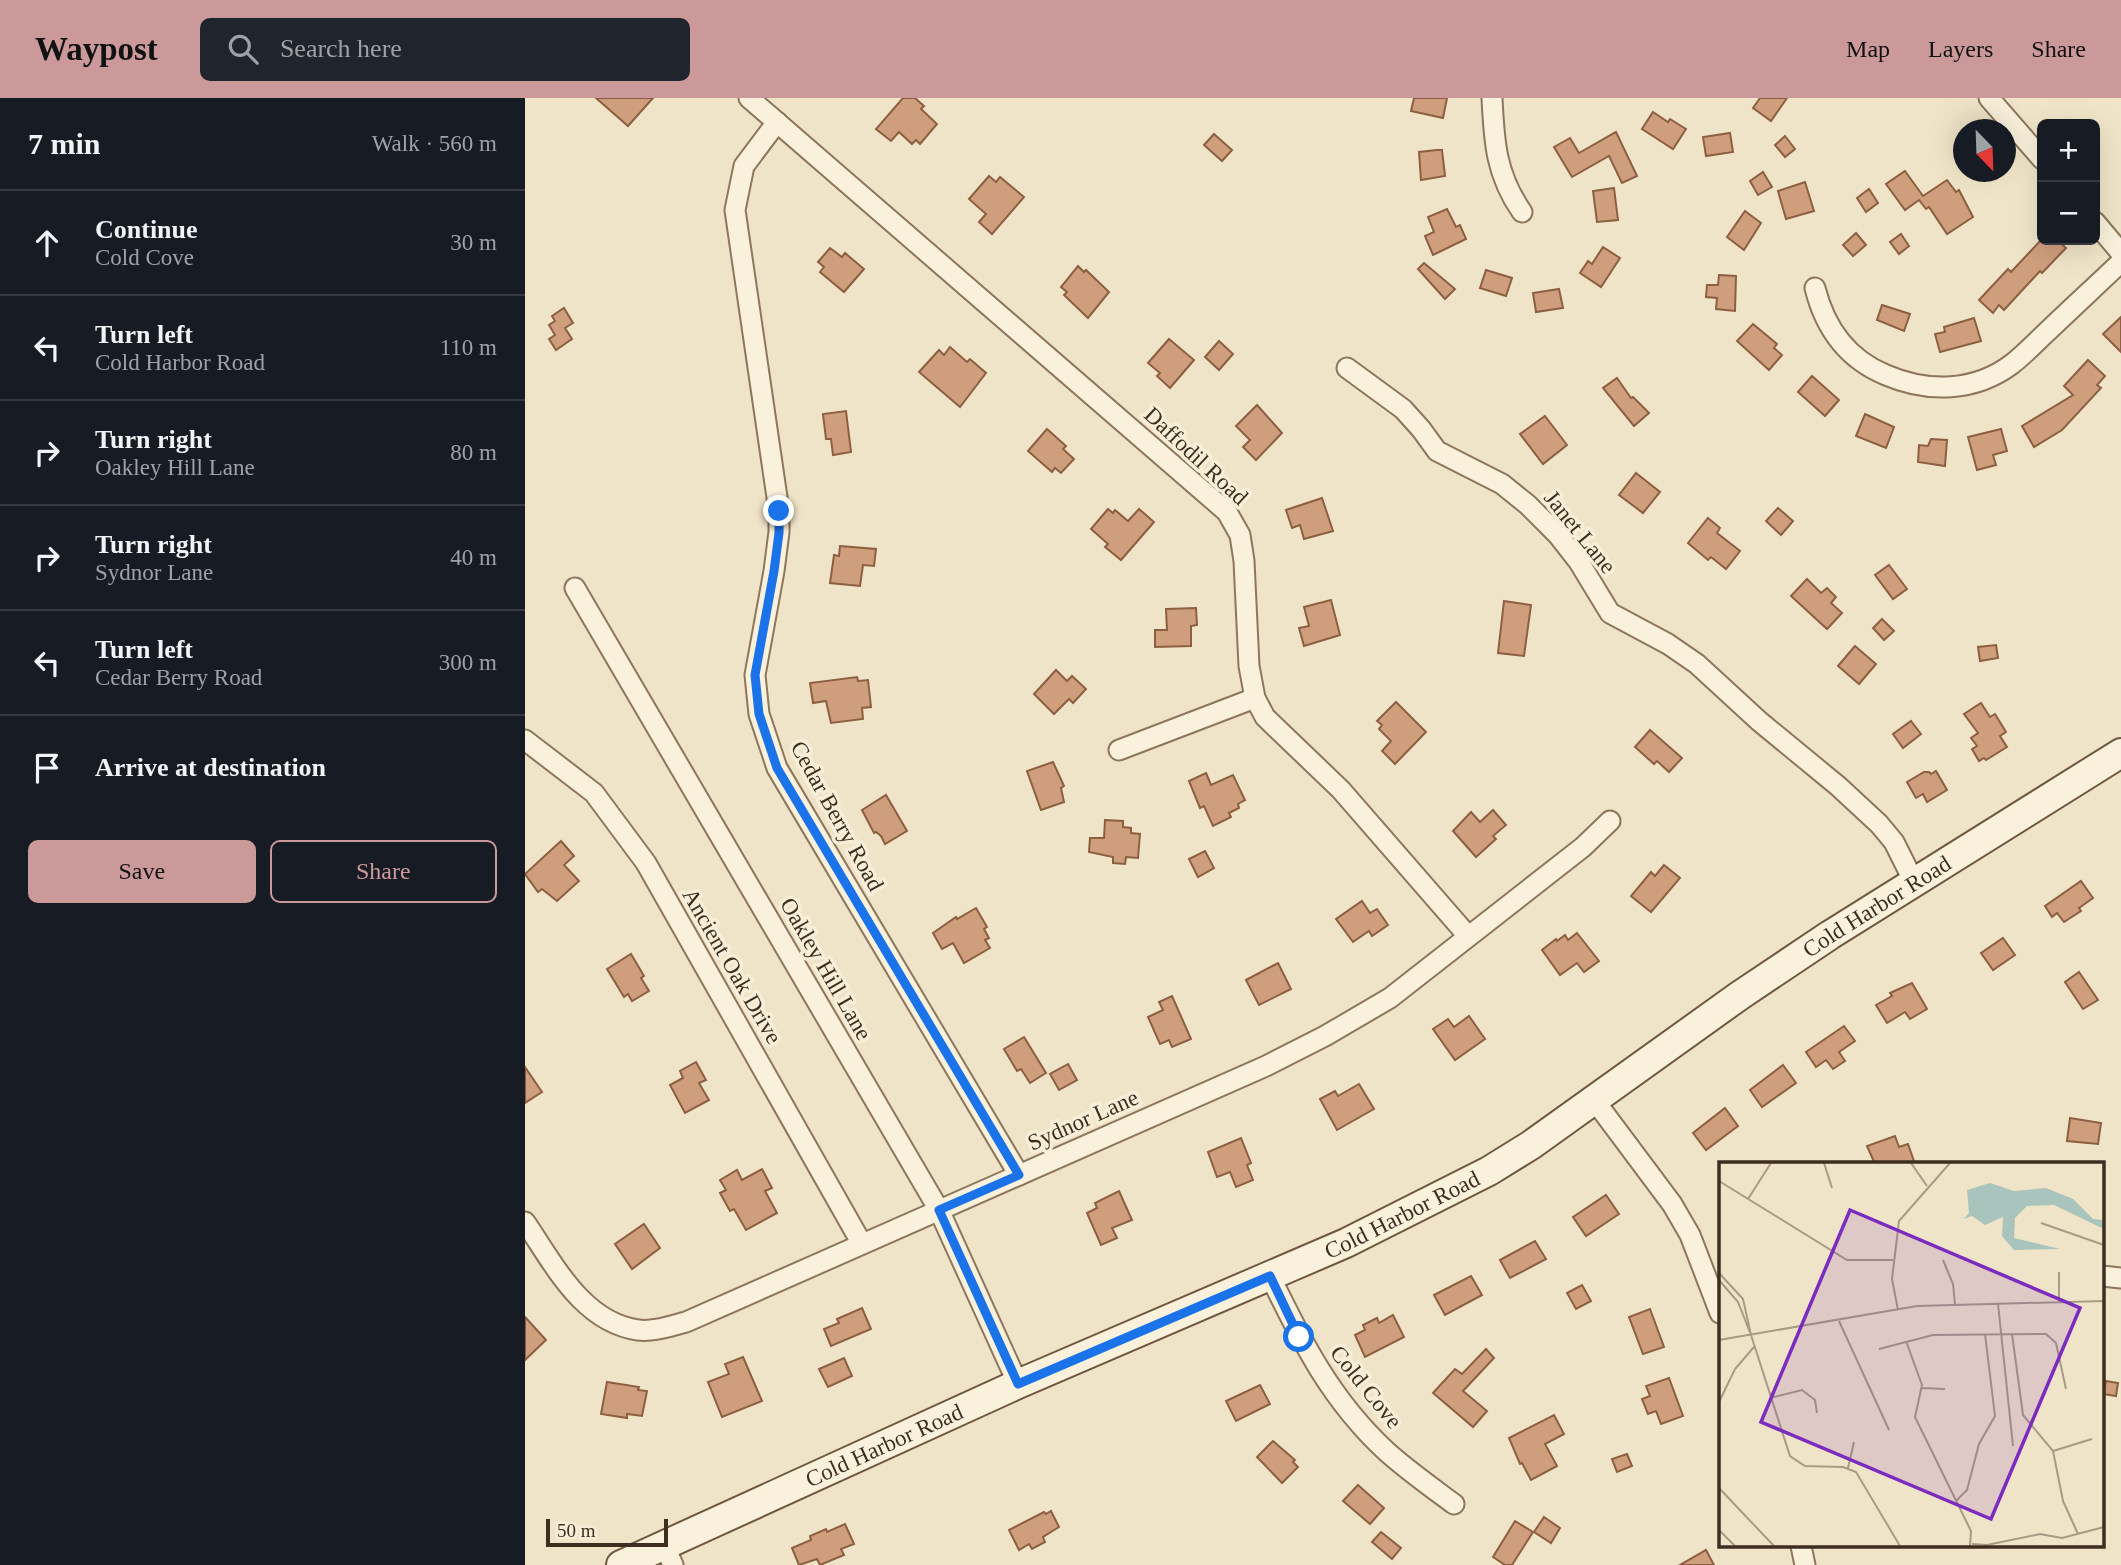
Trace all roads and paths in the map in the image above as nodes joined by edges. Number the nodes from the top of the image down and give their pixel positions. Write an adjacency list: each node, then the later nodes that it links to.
1 (749, 98): 4 (street, Daffodil Road)
2 (1492, 98): 6 (street)
3 (1989, 98): 5 (street)
4 (777, 122): 13 (street, Daffodil Road); 21 (street, Cedar Berry Road)
5 (2037, 153)
6 (1522, 212)
7 (2100, 228): 8 (street)
8 (2121, 253)
9 (2121, 262): 10 (street)
10 (1815, 288)
11 (1347, 369): 18 (street, Janet Lane)
12 (575, 588): 22 (street, Oakley Hill Lane)
13 (1255, 698): 15 (street); 19 (street, Daffodil Road)
14 (525, 740): 24 (street, Ancient Oak Drive)
15 (1119, 750)
16 (2121, 753): 18 (main road, Cold Harbor Road)
17 (1610, 821): 19 (street, Sydnor Lane)
18 (1914, 882): 20 (main road, Cold Harbor Road)
19 (1468, 936): 21 (street, Sydnor Lane)
20 (1595, 1101): 25 (main road, Cold Harbor Road); 28 (street)
21 (1019, 1175): 22 (street, Sydnor Lane)
22 (939, 1210): 24 (street, Sydnor Lane); 29 (street, Oakley Hill Lane)
23 (525, 1222): 24 (street, Sydnor Lane)
24 (862, 1244)
25 (1270, 1276): 29 (main road, Cold Harbor Road); 30 (street, Cold Cove)
26 (2103, 1276): 27 (street)
27 (2121, 1278)
28 (1719, 1310)
29 (1018, 1384): 31 (main road, Cold Harbor Road)
30 (1454, 1504)
31 (668, 1555): 32 (main road, Cold Harbor Road)
32 (621, 1565)

